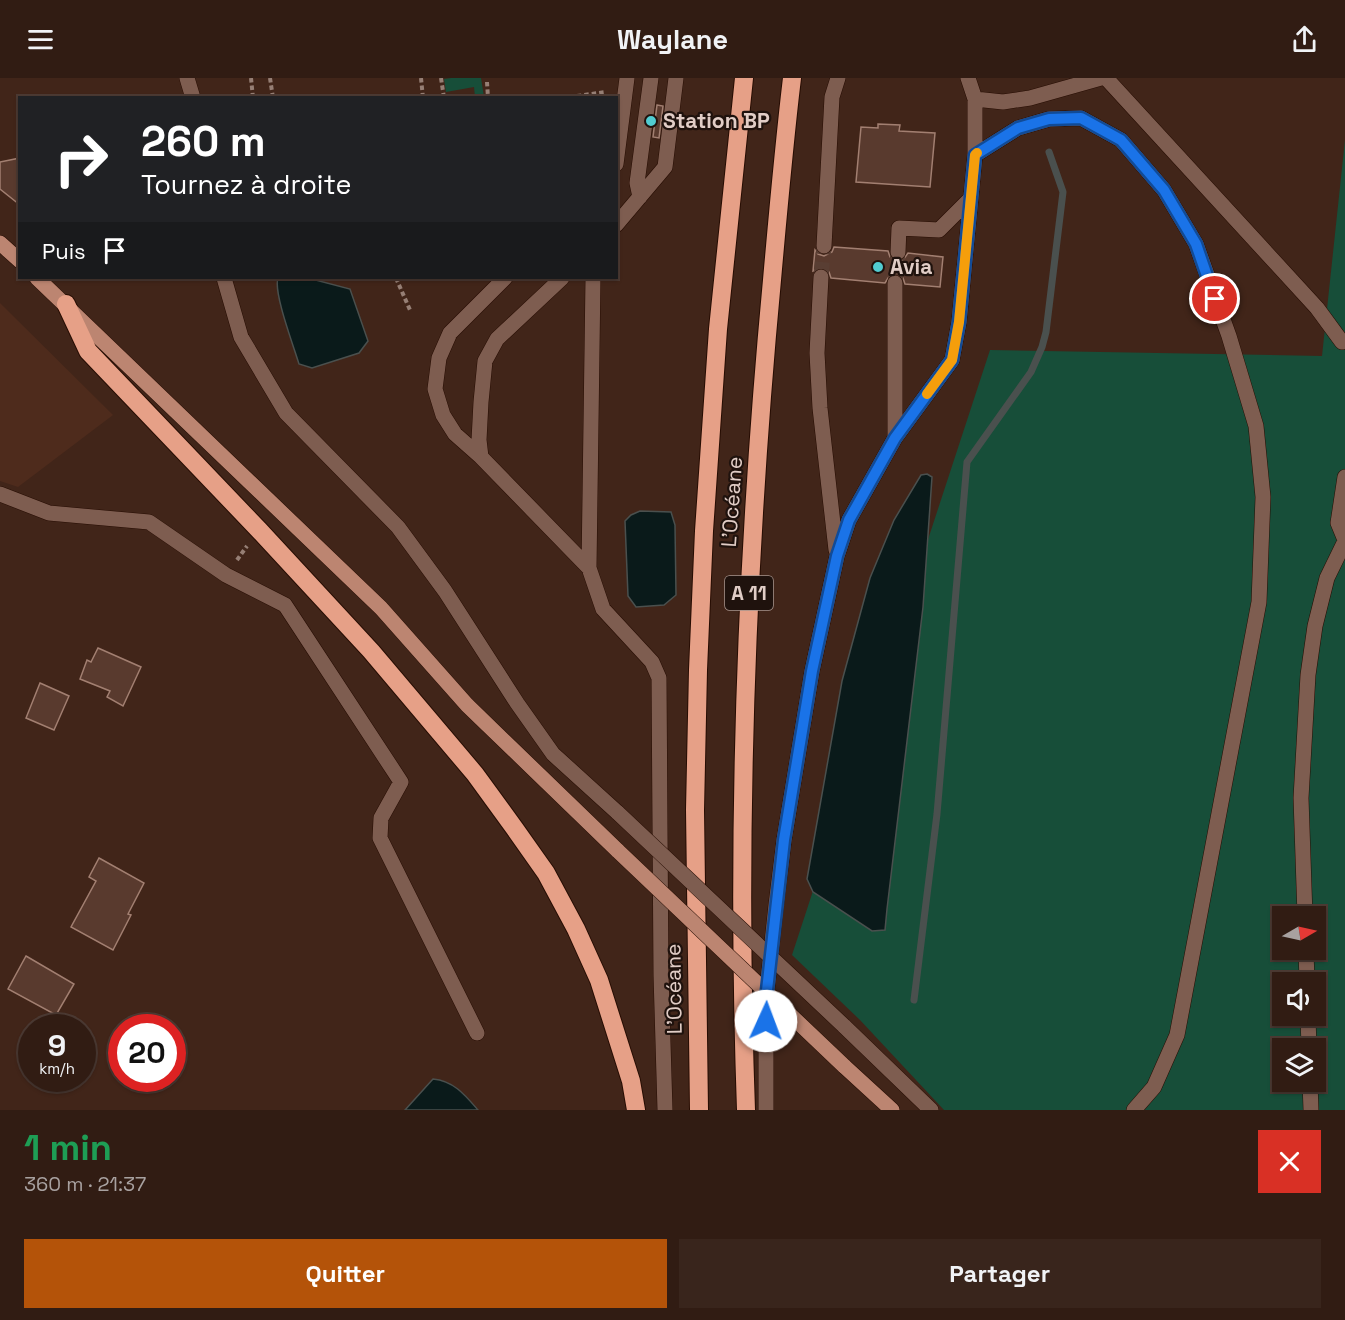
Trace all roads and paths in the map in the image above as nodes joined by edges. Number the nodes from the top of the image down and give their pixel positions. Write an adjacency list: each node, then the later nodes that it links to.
1 (187, 78): 16 (street)
2 (251, 78): 17 (path)
3 (270, 78): 18 (path)
4 (421, 78): 19 (path)
5 (441, 78): 20 (path)
6 (627, 78): 23 (street)
7 (651, 78): 27 (street)
8 (676, 78): 27 (street)
9 (744, 78): 59 (highway, L’Océane / A 11)
10 (792, 78): 60 (highway, L’Océane / A 11)
11 (838, 78): 31 (street)
12 (968, 78): 24 (street)
13 (1101, 78): 24 (street)
14 (1106, 78): 44 (street)
15 (486, 82): 21 (path)
16 (192, 96)
17 (253, 96)
18 (273, 96)
19 (423, 96)
20 (444, 96)
21 (488, 96)
22 (577, 96): 23 (path)
23 (625, 96): 25 (street)
24 (975, 99): 26 (street)
25 (618, 149)
26 (975, 155): 28 (street); 64 (street)
27 (640, 197): 29 (street)
28 (971, 198): 32 (street); 45 (street)
29 (618, 223)
30 (0, 243): 33 (main road)
31 (824, 246)
32 (898, 252)
33 (18, 259)
34 (821, 278): 51 (street)
35 (38, 279): 42 (main road)
36 (224, 279): 63 (street, bridge)
37 (396, 279): 43 (path)
38 (504, 279): 46 (street)
39 (561, 279): 46 (street)
40 (593, 279): 52 (street)
41 (895, 284): 45 (street)
42 (66, 304): 49 (highway); 62 (main road, bridge)
43 (410, 310)
44 (1344, 347)
45 (895, 438): 51 (street)
46 (481, 457): 52 (street)
47 (1345, 477): 50 (street)
48 (0, 494): 53 (street)
49 (259, 530): 53 (path); 57 (highway)
50 (1345, 541): 54 (street)
51 (837, 556): 61 (street)
52 (590, 568): 58 (street)
53 (226, 575): 55 (street)
54 (1305, 906)
55 (477, 1033)
56 (1310, 1092): 65 (street)
57 (636, 1110)
58 (665, 1110)
59 (699, 1110)
60 (746, 1110)
61 (766, 1110)
62 (892, 1110)
63 (931, 1110)
64 (1134, 1110)
65 (1311, 1110)

